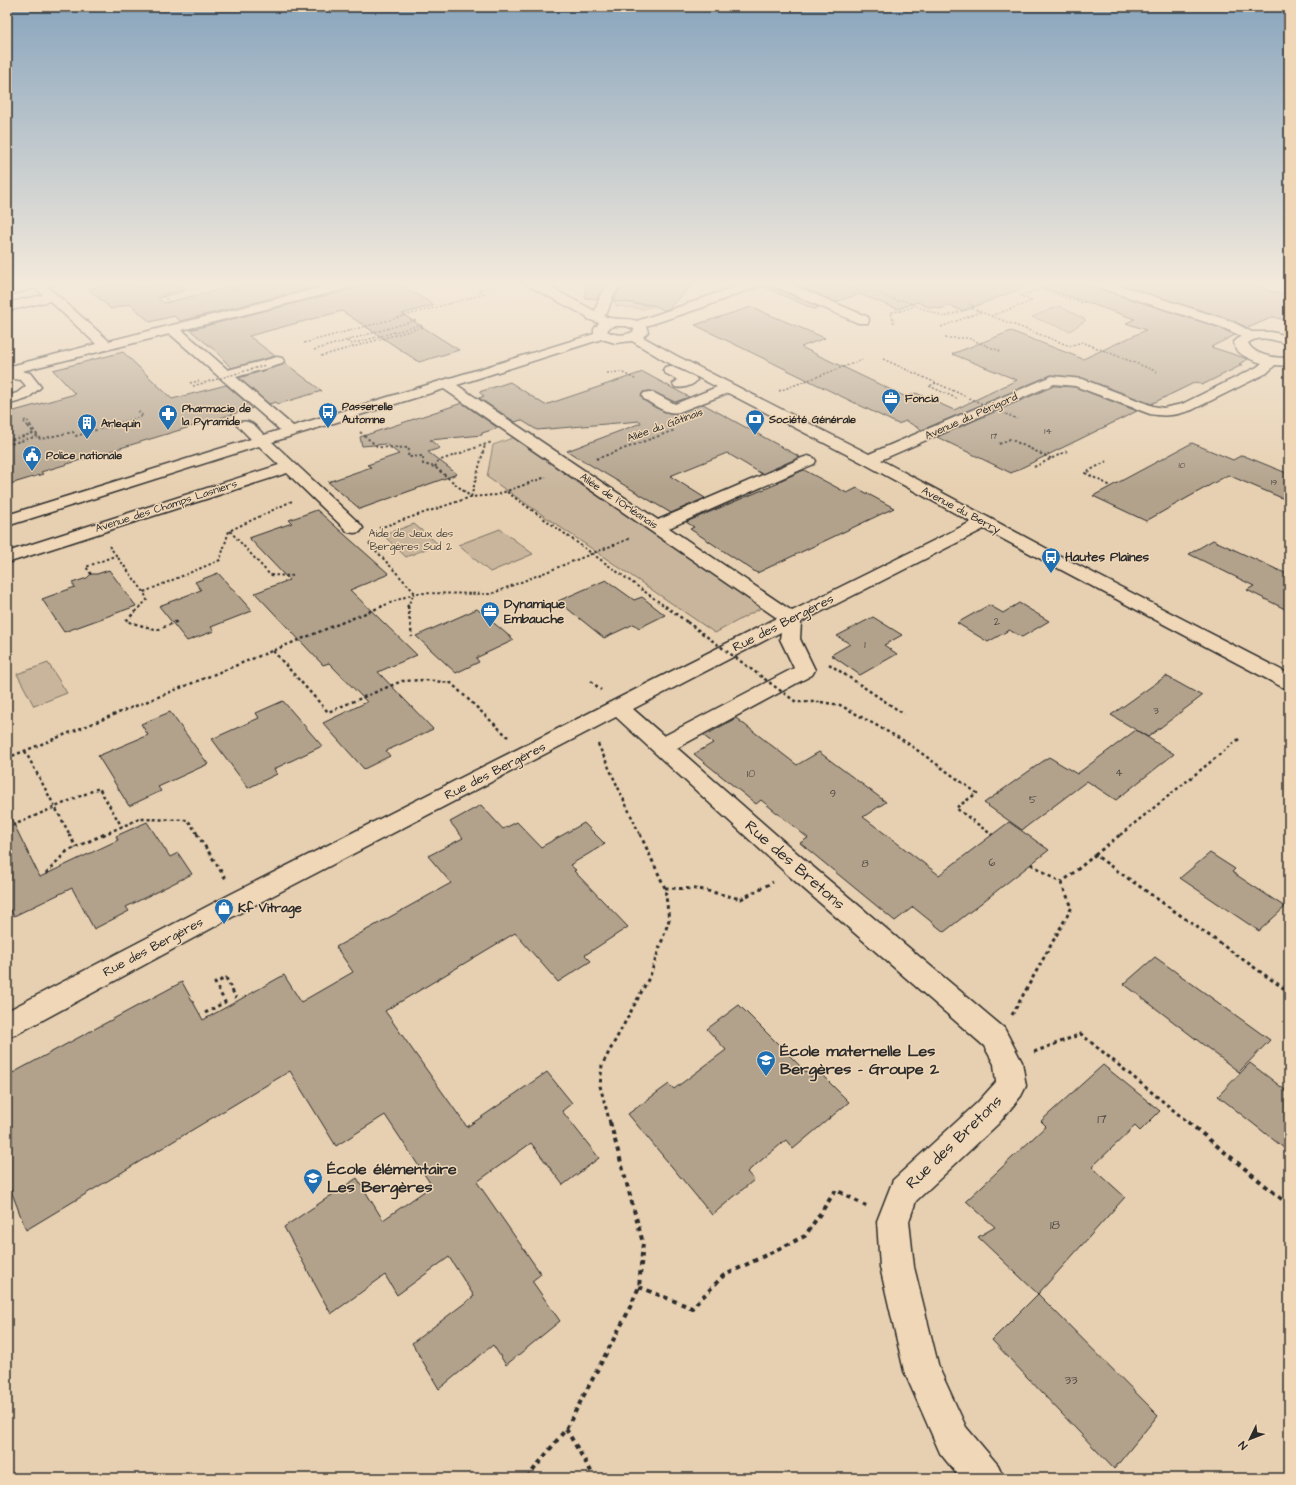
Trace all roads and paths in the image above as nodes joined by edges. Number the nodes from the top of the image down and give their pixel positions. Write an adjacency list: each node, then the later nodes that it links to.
1 (87, 351): 16 (street)
2 (199, 351): 18 (street)
3 (338, 351): 8 (path)
4 (539, 351): 20 (street)
5 (661, 351): 23 (street, Avenue du Berry)
6 (1106, 351): 15 (path)
7 (1248, 351): 11 (street)
8 (322, 356)
9 (883, 359): 29 (path, bridge)
10 (862, 360): 26 (path)
11 (1272, 361): 12 (street); 41 (street, Avenue du Périgord)
12 (1289, 362)
13 (271, 363): 18 (street); 22 (path, bridge)
14 (669, 369): 21 (street)
15 (1158, 372)
16 (7, 373): 25 (street)
17 (608, 373): 19 (path)
18 (226, 375): 32 (street)
19 (641, 382)
20 (445, 383): 28 (street); 33 (street, Allée de l'Orléanais)
21 (680, 384)
22 (192, 386)
23 (728, 388): 24 (street); 26 (street, Avenue du Berry)
24 (649, 396)
25 (7, 401)
26 (753, 401): 41 (street, Avenue du Berry)
27 (137, 410): 34 (path)
28 (342, 416): 32 (street); 45 (path)
29 (1017, 419)
30 (245, 425): 35 (street)
31 (680, 428): 47 (path, Allée du Gâtinais)
32 (291, 432): 35 (street)
33 (518, 433): 37 (path); 47 (street, Allée de l'Orléanais)
34 (38, 436): 36 (path); 36 (path)
35 (262, 441): 44 (street); 52 (street)
36 (7, 442)
37 (485, 444): 45 (path); 51 (path)
38 (999, 444): 40 (path)
39 (1067, 451): 40 (path)
40 (1052, 459): 46 (path)
41 (868, 460): 53 (street, Avenue du Berry)
42 (808, 461): 54 (street)
43 (1107, 461): 48 (path)
44 (290, 466): 49 (street); 56 (street, Avenue des Champs Lasniers)
45 (435, 467): 51 (path)
46 (1034, 467)
47 (570, 468): 50 (path, Allée du Gâtinais); 54 (street, Allée de l'Orléanais)
48 (1111, 486)
49 (314, 490): 55 (street); 58 (path)
50 (507, 492): 51 (path, Allée du Gâtinais); 60 (path)
51 (471, 497): 57 (path, Allée du Gâtinais)
52 (7, 521)
53 (985, 522): 68 (street, Rue des Bergères); 72 (street, Avenue du Berry)
54 (657, 527): 60 (path); 68 (street, Allée de l'Orléanais)
55 (354, 528)
56 (93, 530): 61 (path); 62 (street, Avenue des Champs Lasniers)
57 (376, 530)
58 (229, 531): 64 (path); 65 (path)
59 (367, 540): 66 (path)
60 (594, 554): 66 (path); 84 (path, bridge)
61 (117, 555): 63 (path); 65 (path)
62 (7, 558)
63 (91, 574)
64 (294, 576)
65 (144, 592): 67 (path)
66 (415, 593): 69 (path); 70 (path)
67 (178, 622)
68 (791, 629): 73 (street, Rue des Bergères); 74 (path); 77 (street)
69 (412, 637)
70 (273, 651): 78 (path); 79 (path)
71 (591, 681): 73 (path)
72 (1289, 682)
73 (610, 700): 75 (street, Rue des Bergères); 77 (street, Rue des Bretons)
74 (904, 714)
75 (588, 723): 79 (street, Rue des Bergères); 91 (path)
76 (1239, 739): 86 (path)
77 (662, 747): 88 (street, Rue des Bretons)
78 (25, 751): 80 (path); 81 (path)
79 (527, 755): 92 (street, Rue des Bergères)
80 (7, 758)
81 (55, 807): 82 (path); 83 (path); 85 (path)
82 (122, 827): 85 (path); 92 (path)
83 (7, 828)
84 (992, 835)
85 (76, 847): 89 (path)
86 (1095, 855): 90 (path); 93 (path)
87 (1031, 864): 90 (path)
88 (797, 868): 91 (path); 97 (street, Rue des Bretons)
89 (46, 874)
90 (1060, 883): 97 (path)
91 (665, 888): 101 (path)
92 (240, 901): 96 (street, Rue des Bergères)
93 (1289, 992)
94 (236, 998): 95 (path)
95 (204, 1013)
96 (7, 1024)
97 (994, 1037): 98 (street, Rue des Bretons)
98 (1008, 1062): 99 (path); 100 (street, Rue des Bretons)
99 (1289, 1205)
100 (893, 1221): 101 (path); 105 (street, Rue des Bretons)
101 (639, 1287): 102 (path)
102 (566, 1428): 103 (path); 104 (path)
103 (527, 1478)
104 (595, 1478)
105 (985, 1478)

